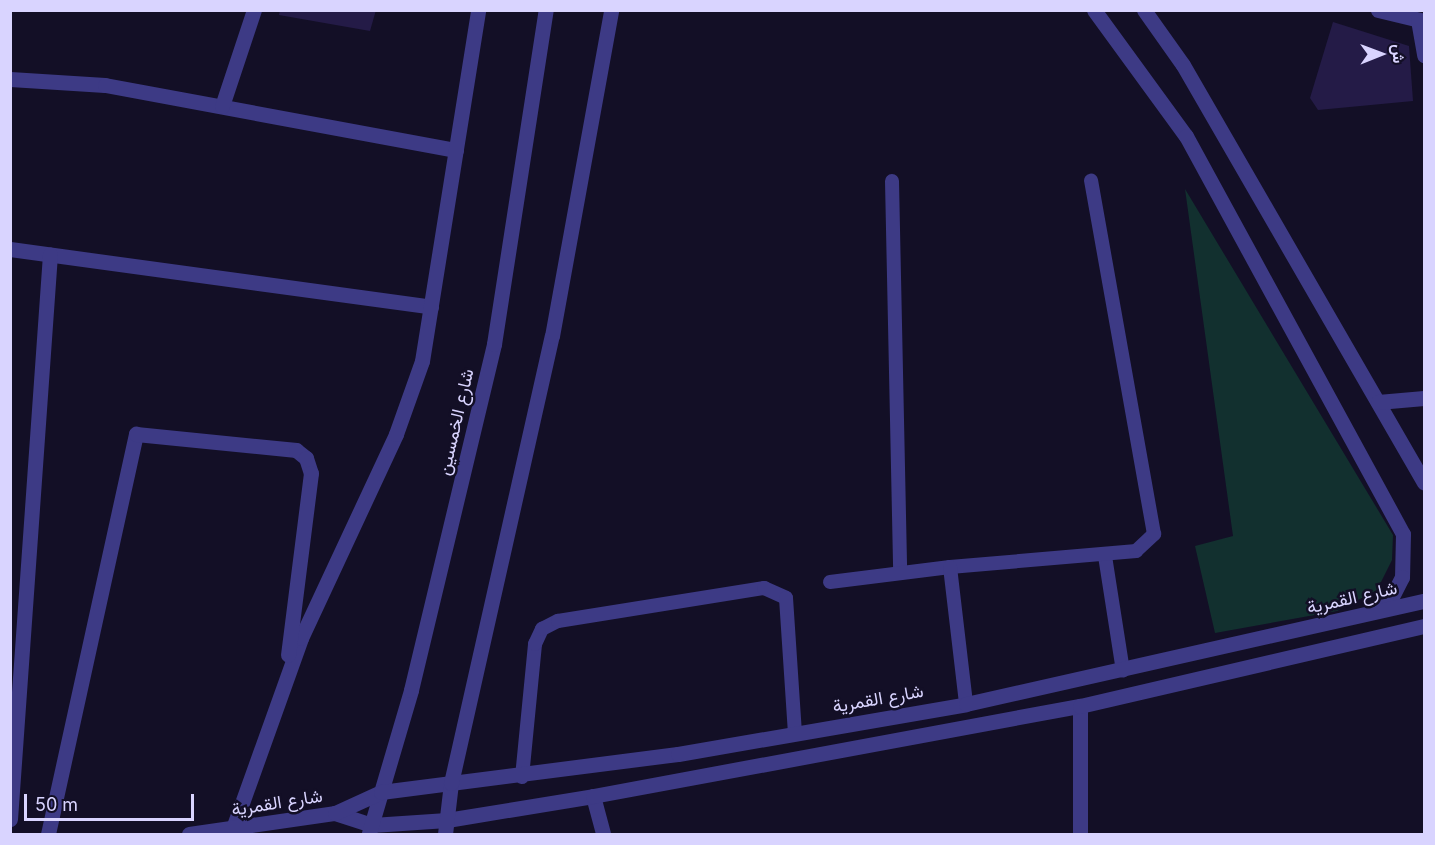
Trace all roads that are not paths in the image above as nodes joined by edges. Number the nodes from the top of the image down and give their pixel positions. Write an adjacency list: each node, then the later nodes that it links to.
1 (254, 10): 11 (street)
2 (478, 10): 12 (street)
3 (546, 10): 35 (street, شارع الخمسين)
4 (611, 10): 34 (street)
5 (1094, 10): 26 (street)
6 (1144, 10): 19 (street)
7 (1378, 10): 8 (street)
8 (1421, 21): 9 (street)
9 (1425, 55)
10 (10, 79): 11 (street)
11 (222, 106): 12 (street)
12 (456, 150): 17 (street)
13 (892, 181): 23 (lane)
14 (1091, 181): 21 (lane)
15 (10, 249): 16 (street)
16 (50, 254): 17 (street); 38 (street)
17 (431, 307): 29 (street)
18 (1425, 398): 19 (street)
19 (1378, 402): 20 (street)
20 (1425, 482)
21 (1105, 556): 22 (lane); 28 (lane)
22 (950, 567): 23 (lane); 30 (lane)
23 (900, 572): 24 (lane)
24 (830, 582)
25 (1425, 601): 26 (street, شارع القمرية)
26 (1368, 615): 28 (street, شارع القمرية)
27 (1425, 626): 31 (street)
28 (1123, 670): 30 (street, شارع القمرية)
29 (284, 685): 42 (street); 43 (street)
30 (966, 704): 32 (street, شارع القمرية)
31 (1080, 706): 36 (street); 46 (street)
32 (795, 733): 33 (street, شارع القمرية); 33 (lane)
33 (522, 777): 34 (street, شارع القمرية)
34 (451, 783): 35 (street, شارع القمرية); 39 (street)
35 (381, 792): 37 (street, شارع القمرية); 41 (street, شارع الخمسين)
36 (593, 796): 39 (street); 45 (street)
37 (335, 813): 40 (street, شارع القمرية); 41 (street, شارع القمرية)
38 (10, 819)
39 (446, 827): 41 (street)
40 (268, 830): 42 (street, شارع القمرية)
41 (370, 830)
42 (232, 831): 44 (street, شارع القمرية)
43 (48, 834)
44 (189, 834)
45 (603, 834)
46 (1080, 834)

